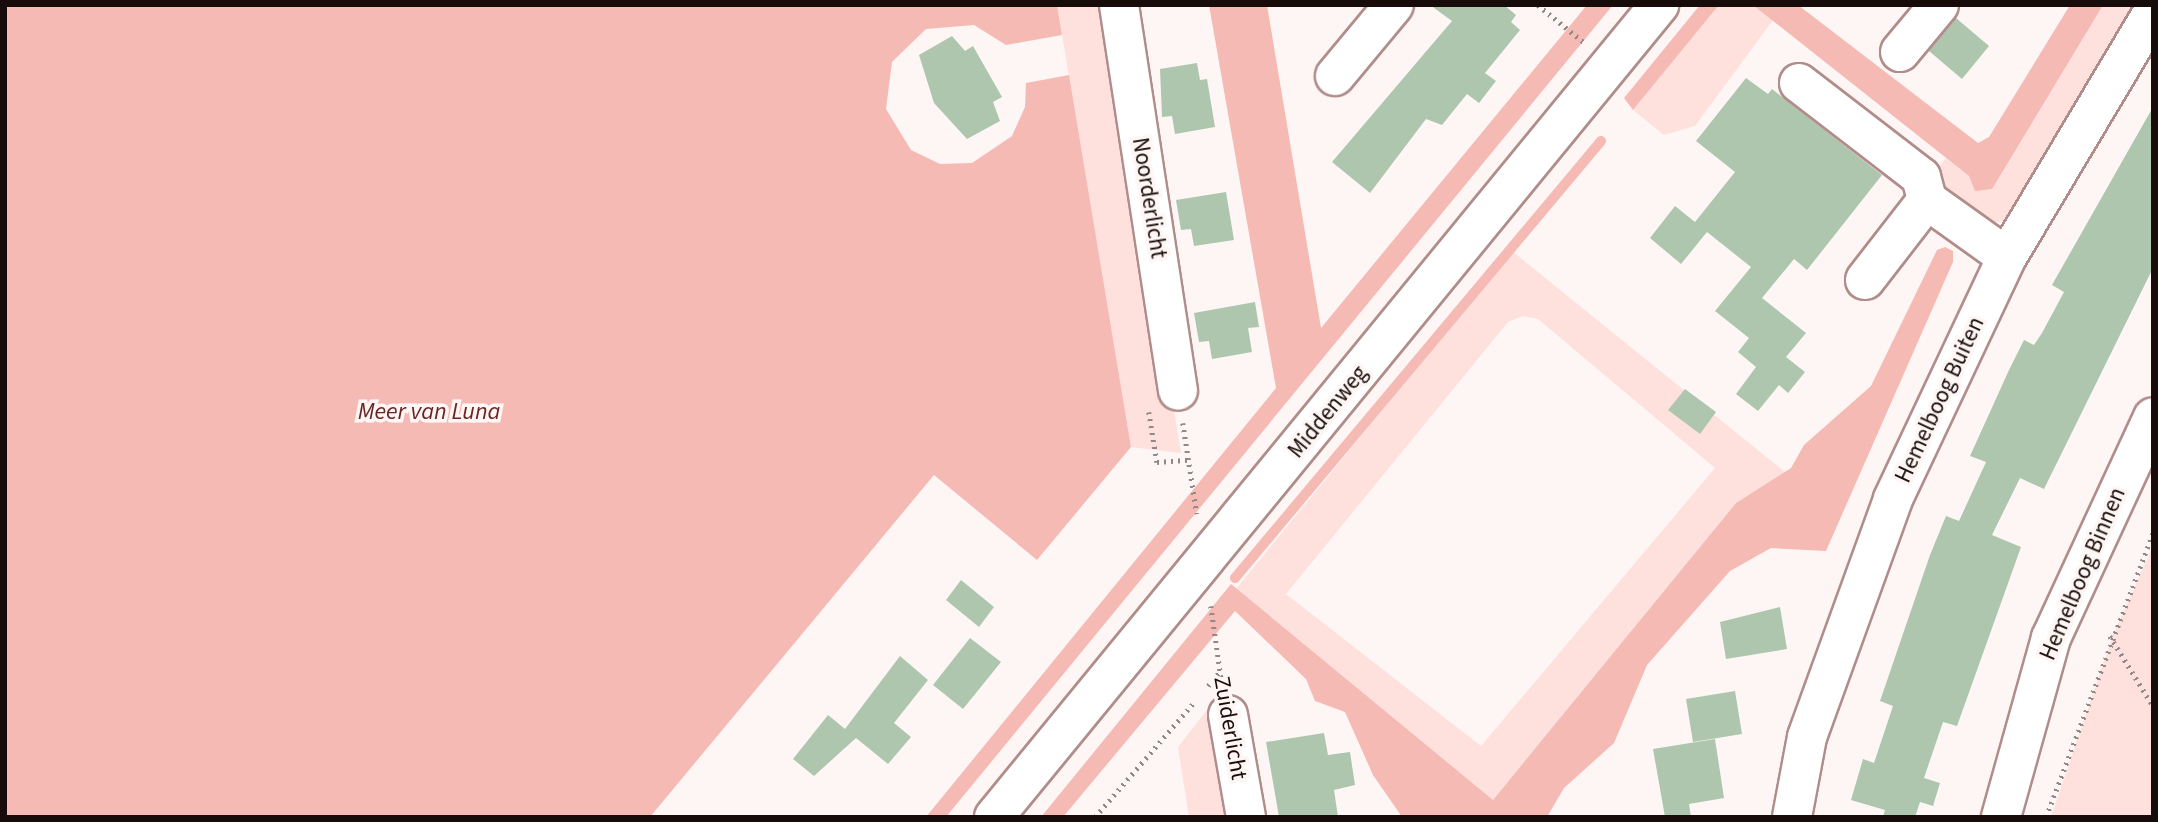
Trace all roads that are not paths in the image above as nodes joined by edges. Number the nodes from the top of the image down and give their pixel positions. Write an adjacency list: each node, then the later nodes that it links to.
1 (1119, 5): 12 (street, Noorderlicht)
2 (1394, 5): 7 (street)
3 (1659, 5): 15 (street, Middenweg)
4 (1939, 5): 6 (street)
5 (2153, 12): 10 (street, Hemelboog Buiten)
6 (1900, 52)
7 (1335, 76)
8 (1800, 83): 9 (street)
9 (1927, 200): 10 (street); 11 (street)
10 (2007, 257): 17 (street, Hemelboog Buiten)
11 (1865, 280)
12 (1178, 391)
13 (2153, 417): 18 (street, Hemelboog Binnen)
14 (1228, 715): 16 (street, Zuiderlicht)
15 (994, 817)
16 (1245, 817)
17 (1791, 817)
18 (2001, 817)

